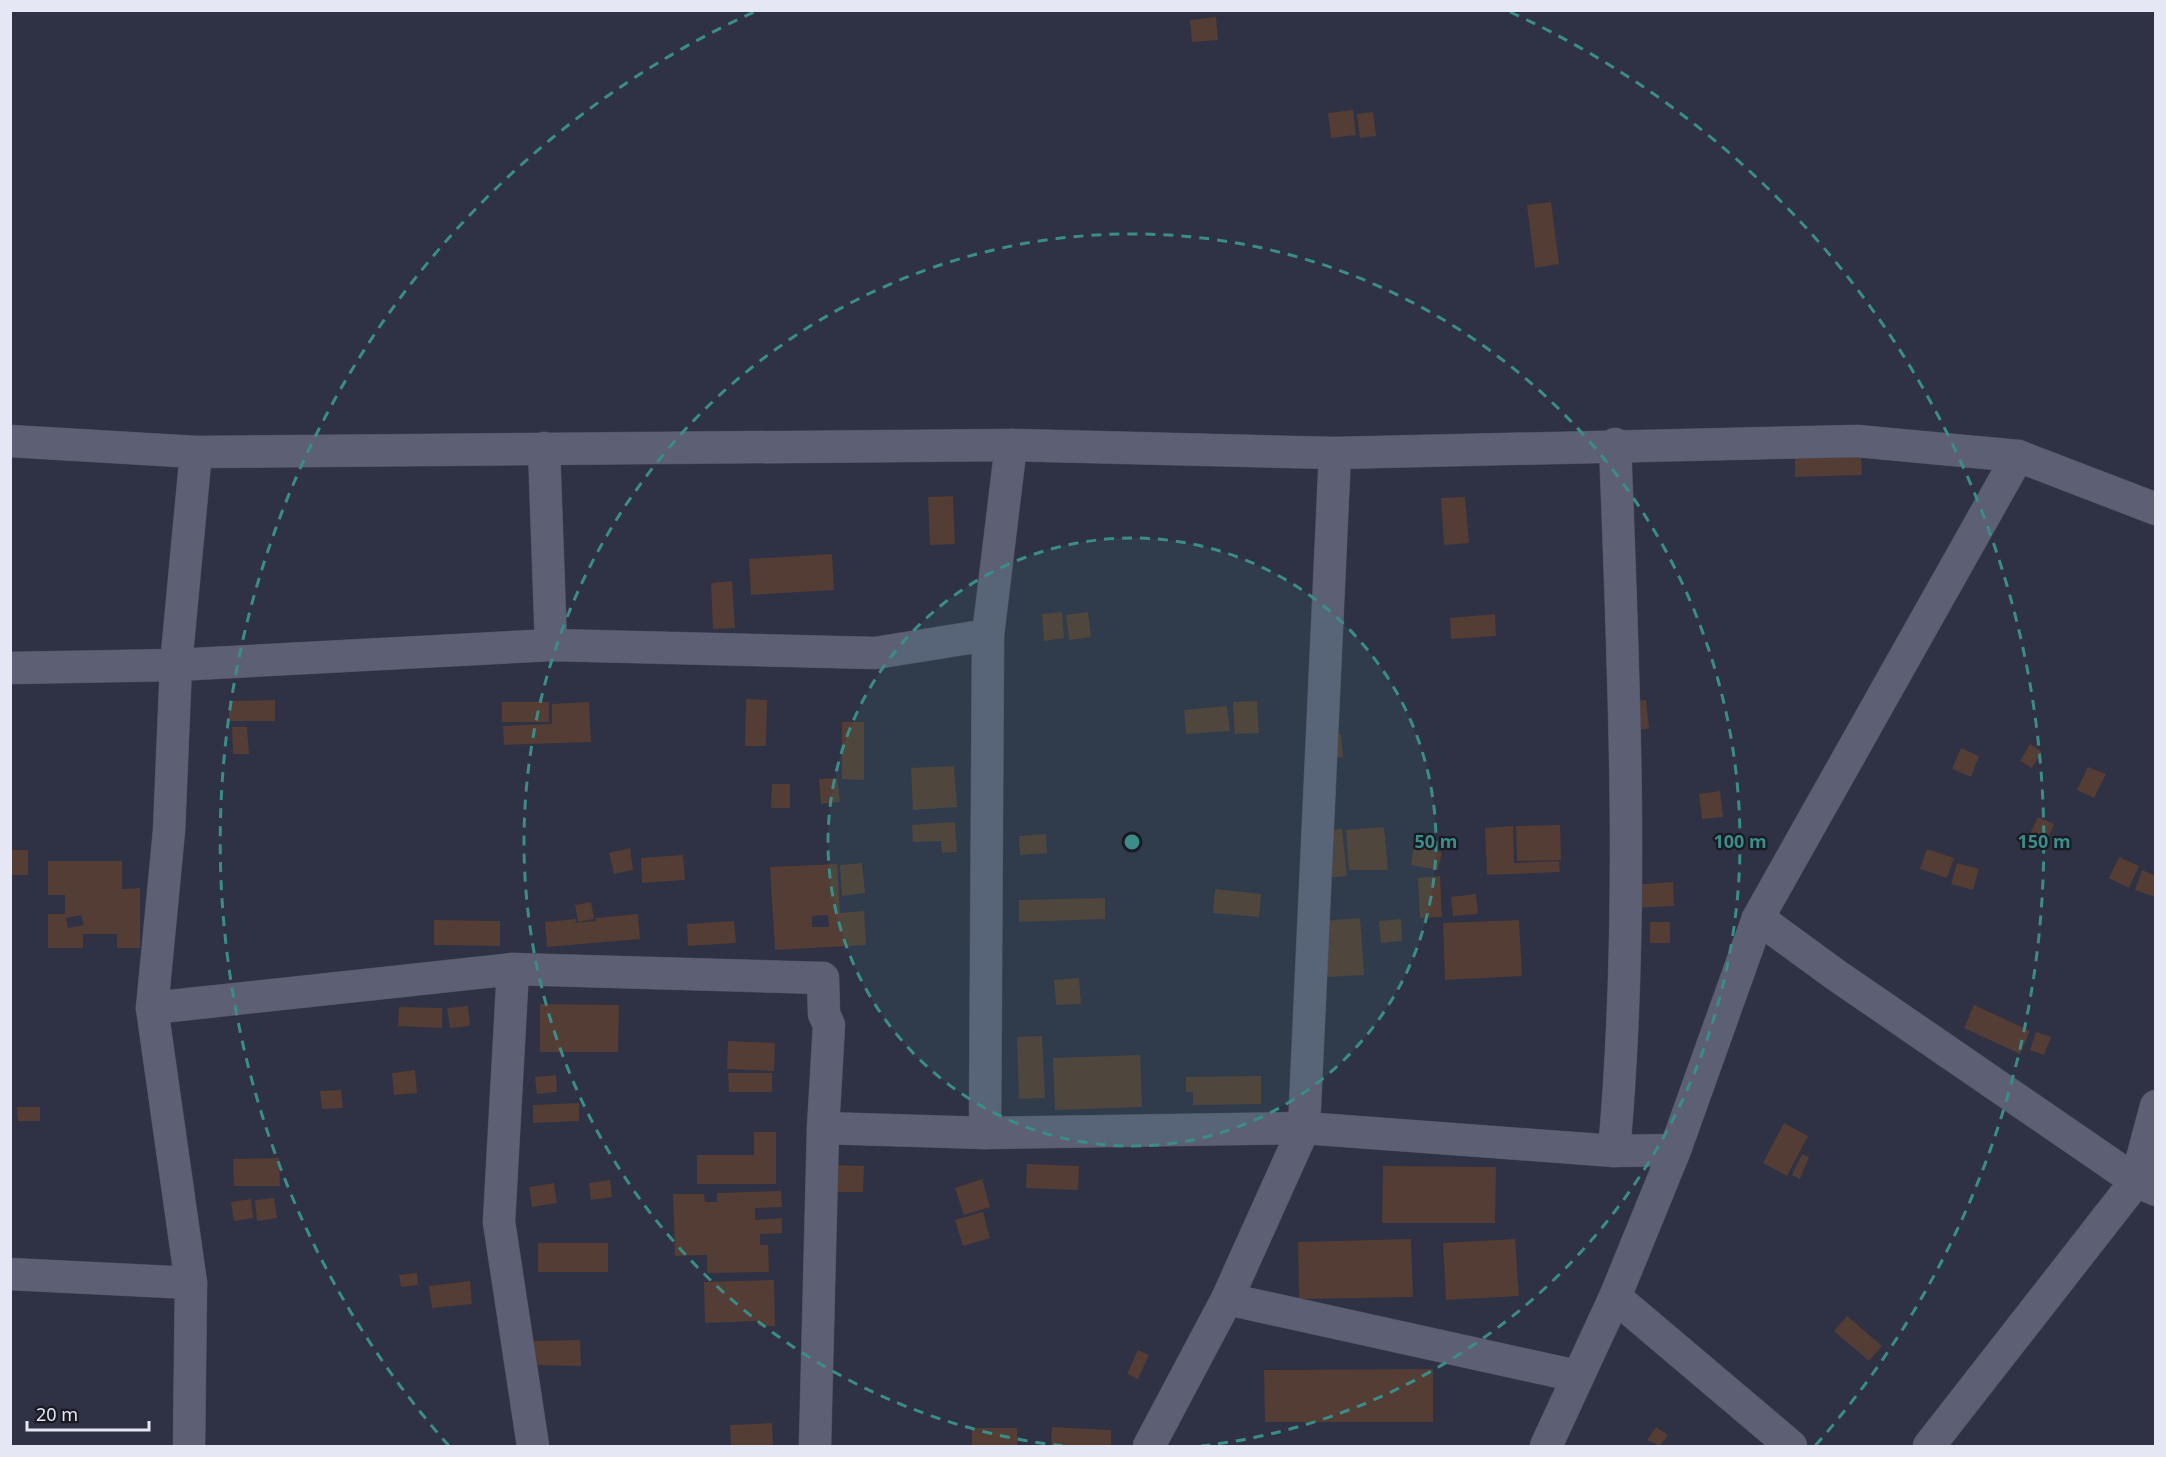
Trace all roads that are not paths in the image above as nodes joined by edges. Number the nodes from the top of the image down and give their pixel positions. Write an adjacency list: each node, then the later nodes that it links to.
1 (10, 441): 5 (street)
2 (1615, 444): 6 (street); 7 (street); 21 (street)
3 (1011, 445): 4 (street); 6 (street); 9 (street)
4 (544, 448): 5 (street); 10 (street)
5 (196, 452): 11 (street)
6 (1335, 453): 18 (street)
7 (2018, 456): 8 (street); 13 (street)
8 (2156, 509)
9 (988, 635): 10 (street); 19 (street)
10 (551, 645): 11 (street)
11 (176, 665): 12 (street); 15 (street)
12 (10, 668)
13 (1758, 918): 20 (street); 22 (street)
14 (513, 969): 15 (street); 17 (street); 29 (street)
15 (152, 1008): 24 (street)
16 (2156, 1106): 22 (street)
17 (823, 1128): 19 (street); 30 (street)
18 (1304, 1128): 19 (street); 21 (street); 26 (street)
19 (985, 1133)
20 (1675, 1150): 21 (street); 25 (street)
21 (1614, 1151)
22 (2146, 1185): 34 (street)
23 (10, 1274): 24 (street)
24 (191, 1283): 28 (street)
25 (1615, 1297): 27 (street); 33 (street)
26 (1227, 1299): 27 (street); 31 (street)
27 (1577, 1376): 32 (street)
28 (189, 1446)
29 (533, 1446)
30 (815, 1446)
31 (1149, 1446)
32 (1546, 1446)
33 (1791, 1446)
34 (1929, 1446)

